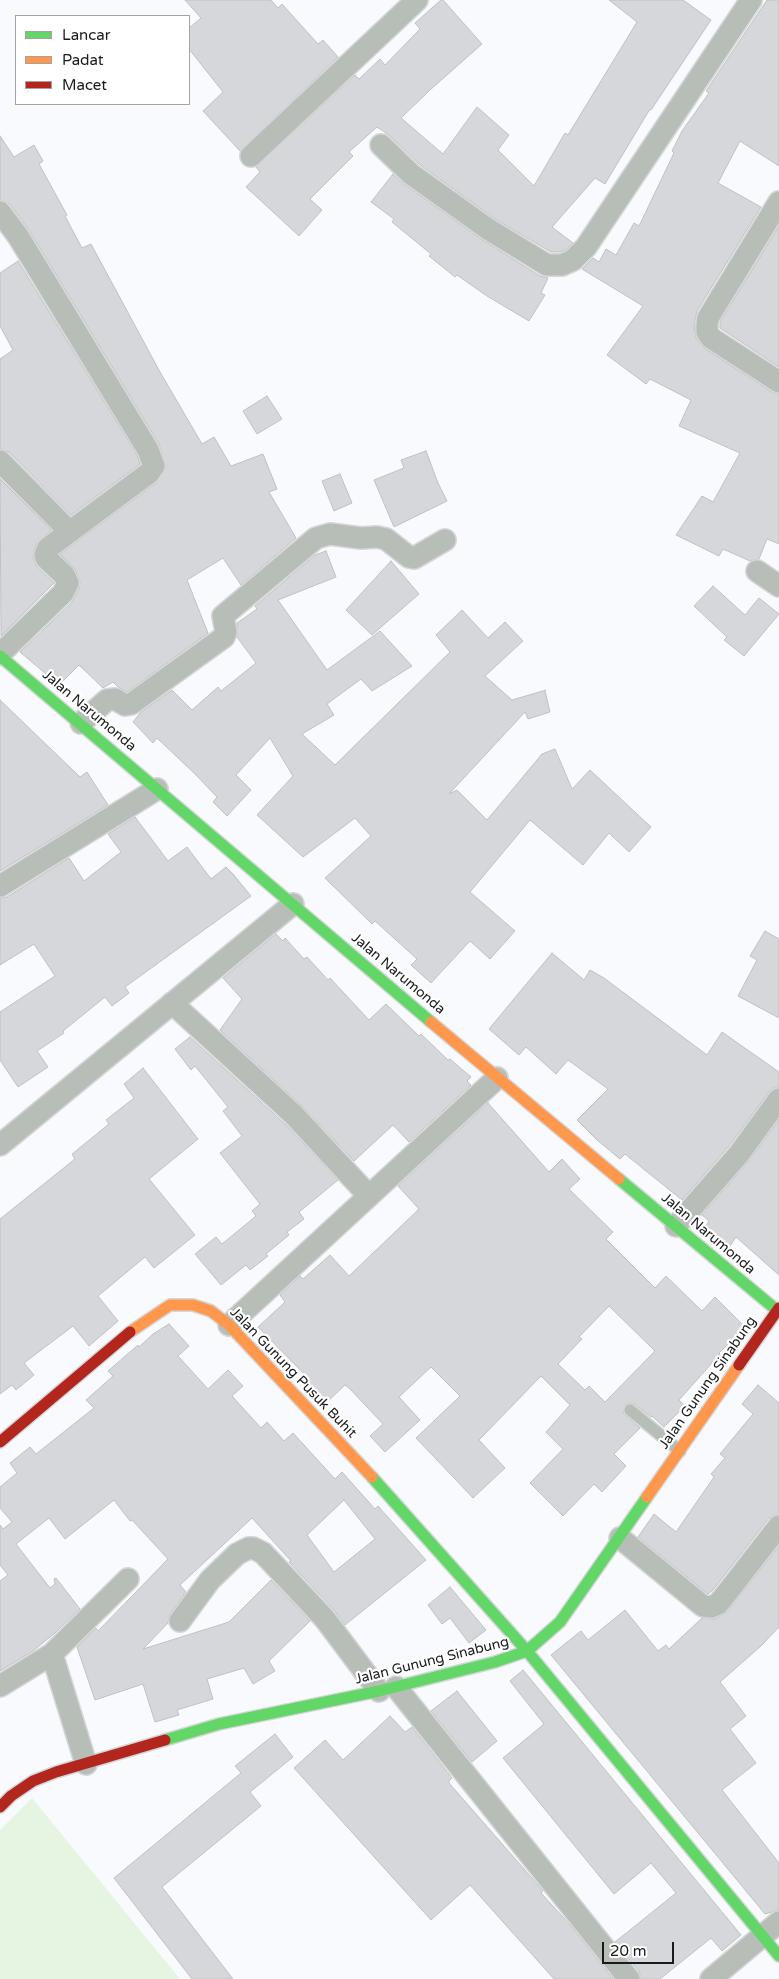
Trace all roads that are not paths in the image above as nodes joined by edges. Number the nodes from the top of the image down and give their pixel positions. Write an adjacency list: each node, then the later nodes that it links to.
1 (417, 0): 4 (street)
2 (751, 0): 3 (street)
3 (381, 145)
4 (251, 156)
5 (779, 202): 7 (street)
6 (0, 212): 9 (street)
7 (779, 382)
8 (0, 461): 9 (street)
9 (70, 532): 13 (street)
10 (445, 540): 14 (street)
11 (757, 570): 12 (street)
12 (779, 586)
13 (0, 655): 14 (street, Jalan Narumonda)
14 (82, 723): 15 (street, Jalan Narumonda)
15 (157, 789): 16 (street); 17 (street, Jalan Narumonda)
16 (0, 886)
17 (292, 904): 18 (street); 19 (street, Jalan Narumonda)
18 (172, 1003): 21 (street); 22 (street)
19 (497, 1078): 22 (street); 23 (street, Jalan Narumonda)
20 (779, 1099): 23 (street)
21 (0, 1145)
22 (369, 1196): 25 (street)
23 (676, 1226): 24 (street, Jalan Narumonda)
24 (778, 1310): 28 (street, Jalan Gunung Sinabung)
25 (229, 1325): 27 (street, Jalan Gunung Pusuk Buhit); 33 (street, Jalan Gunung Pusuk Buhit)
26 (630, 1410): 28 (lane)
27 (0, 1442)
28 (680, 1451): 30 (street, Jalan Gunung Sinabung)
29 (779, 1526): 30 (street)
30 (620, 1538): 33 (street, Jalan Gunung Sinabung)
31 (128, 1579): 34 (street)
32 (180, 1620): 36 (street)
33 (527, 1651): 36 (street, Jalan Gunung Sinabung); 40 (street, Jalan Gunung Pusuk Buhit)
34 (52, 1654): 35 (street); 37 (street)
35 (0, 1686)
36 (387, 1689): 37 (street, Jalan Gunung Sinabung); 42 (street)
37 (86, 1764): 38 (street, Jalan Gunung Sinabung)
38 (0, 1807)
39 (779, 1922): 40 (street)
40 (762, 1935): 41 (street, Jalan Gunung Pusuk Buhit); 43 (street)
41 (779, 1956)
42 (630, 1979)
43 (711, 1979)

